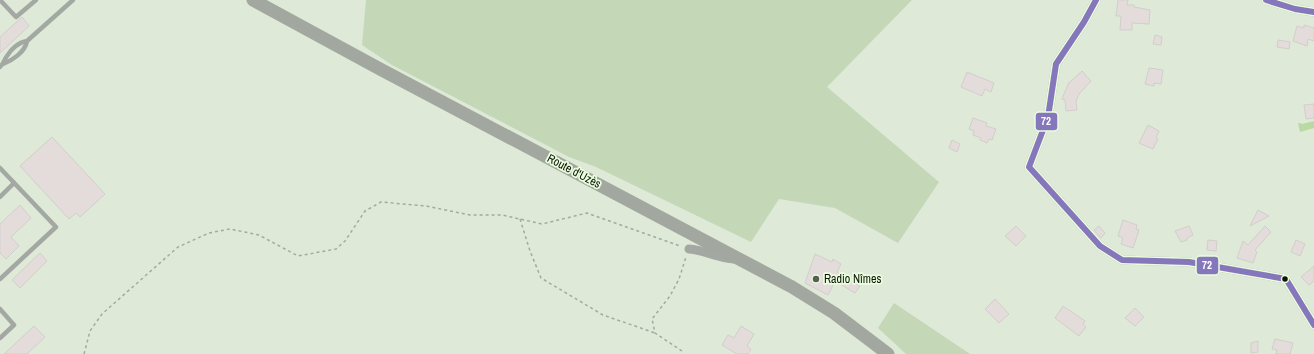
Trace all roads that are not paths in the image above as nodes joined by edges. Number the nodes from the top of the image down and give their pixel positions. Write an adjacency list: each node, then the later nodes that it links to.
1 (0, 0): 2 (lane)
2 (36, 0)
3 (73, 0): 8 (lane)
4 (253, 0): 14 (main road, Route d'Uzès)
5 (1096, 0): 17 (street)
6 (1266, 0): 7 (street)
7 (1314, 12)
8 (27, 41): 9 (lane); 9 (lane)
9 (2, 65)
10 (0, 168): 11 (lane)
11 (14, 183): 12 (lane); 15 (lane)
12 (0, 197)
13 (688, 249): 14 (street)
14 (741, 259): 19 (main road, Route d'Uzès)
15 (0, 279)
16 (0, 309): 18 (lane)
17 (1314, 325)
18 (0, 338)
19 (888, 354)

